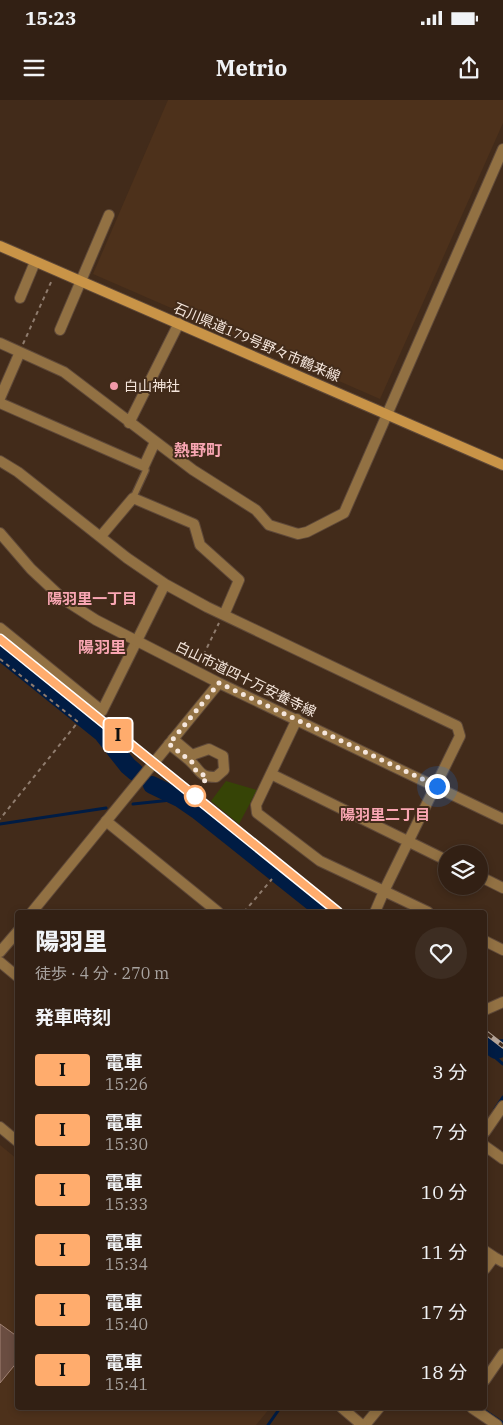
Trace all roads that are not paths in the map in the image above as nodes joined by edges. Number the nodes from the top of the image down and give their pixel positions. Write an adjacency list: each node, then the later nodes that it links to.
1 (503, 149): 13 (street)
2 (109, 216): 5 (street)
3 (0, 246): 4 (main road, 石川県道179号野々市鶴来線)
4 (35, 262): 5 (main road, 石川県道179号野々市鶴来線); 6 (street)
5 (81, 282): 7 (main road, 石川県道179号野々市鶴来線); 8 (street)
6 (20, 298)
7 (178, 323): 13 (main road, 石川県道179号野々市鶴来線); 14 (street)
8 (60, 330)
9 (0, 343): 10 (street)
10 (20, 352): 11 (street); 14 (street)
11 (0, 398)
12 (0, 403): 18 (street)
13 (388, 413): 15 (street); 17 (main road, 石川県道179号野々市鶴来線)
14 (129, 423): 15 (street)
15 (155, 442): 18 (street)
16 (0, 461): 21 (street)
17 (503, 465)
18 (144, 466): 19 (lane)
19 (133, 498): 21 (street); 23 (street)
20 (0, 532): 25 (street, 白山市道四十万安養寺線)
21 (101, 536): 22 (street)
22 (165, 584): 23 (street); 25 (street)
23 (224, 615): 30 (street)
24 (0, 628): 25 (street)
25 (136, 641): 26 (street, 白山市道四十万安養寺線)
26 (219, 683): 27 (street, 白山市道四十万安養寺線); 28 (street)
27 (297, 719): 29 (street); 30 (street, 白山市道四十万安養寺線)
28 (171, 741): 28 (street); 32 (street)
29 (271, 774): 33 (street); 37 (street)
30 (437, 786): 31 (street, 白山市道四十万安養寺線); 33 (street)
31 (503, 819)
32 (106, 821): 38 (street); 39 (street)
33 (410, 842): 34 (street); 37 (street)
34 (438, 856)
35 (488, 880): 36 (street)
36 (503, 888)
37 (384, 891): 40 (street); 41 (street)
38 (34, 910)
39 (216, 910)
40 (376, 910)
41 (424, 910)
42 (15, 934): 45 (street)
43 (487, 942): 44 (street)
44 (503, 950)
45 (0, 952)
46 (0, 962): 47 (street)
47 (15, 974)
48 (503, 1002): 49 (street)
49 (487, 1009)
50 (503, 1106): 52 (street)
51 (0, 1128): 53 (street)
52 (487, 1129)
53 (15, 1140)
54 (487, 1147): 55 (street)
55 (503, 1159)
56 (503, 1354): 57 (street)
57 (487, 1377)
58 (344, 1410): 61 (street)
59 (377, 1410): 62 (street)
60 (475, 1410): 63 (street)
61 (362, 1425)
62 (366, 1425)
63 (497, 1425)

